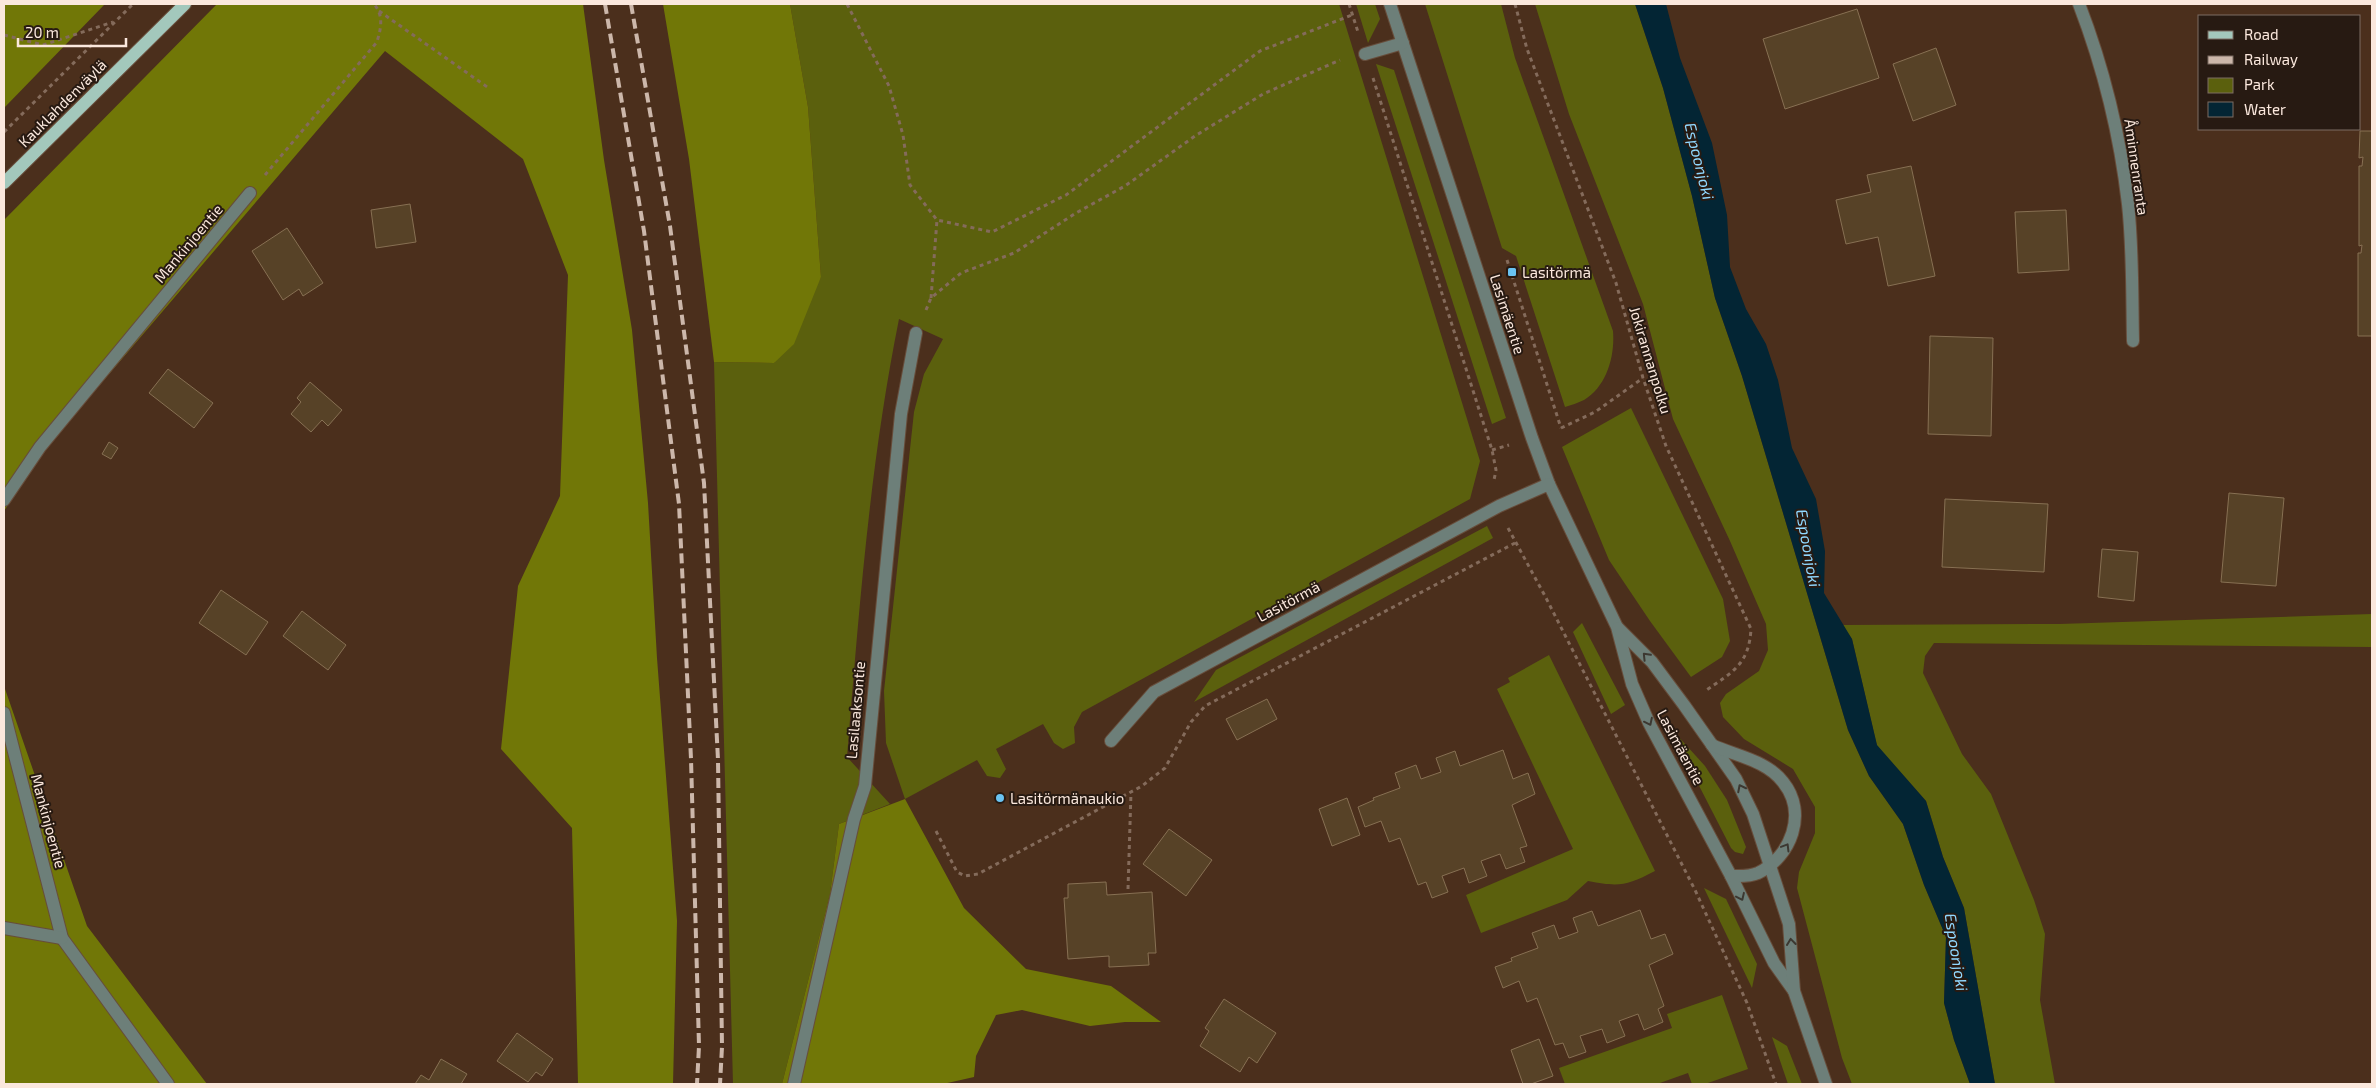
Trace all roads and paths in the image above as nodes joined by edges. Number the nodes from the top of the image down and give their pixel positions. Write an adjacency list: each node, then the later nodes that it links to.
1 (132, 4): 11 (path)
2 (185, 4): 17 (main road, Kauklahdenväylä)
3 (374, 4): 9 (path)
4 (847, 4): 19 (path)
5 (1349, 4): 10 (path)
6 (1390, 4): 13 (street, Lasimäentie)
7 (1515, 4): 24 (path, Jokirannanpolku)
8 (2079, 4): 23 (street, Åminnenranta)
9 (379, 10): 15 (path); 18 (path)
10 (1352, 15): 14 (path); 19 (path)
11 (114, 22): 12 (path); 16 (path)
12 (4, 35)
13 (1403, 43): 14 (street); 25 (street, Lasimäentie)
14 (1364, 52): 21 (path); 26 (path)
15 (490, 89)
16 (4, 132)
17 (4, 183)
18 (250, 193): 27 (street, Mankinjoentie)
19 (937, 220): 21 (path)
20 (1507, 260): 24 (path)
21 (931, 298): 22 (path)
22 (916, 333): 44 (street, Lasilaaksontie)
23 (2133, 341)
24 (1643, 378): 31 (path, Jokirannanpolku)
25 (1549, 484): 30 (street, Lasimäentie); 33 (street, Lasitörmä)
26 (1494, 485)
27 (4, 500)
28 (1507, 526): 29 (path)
29 (1515, 543): 35 (path); 45 (path)
30 (1617, 627): 34 (street, Lasimäentie, one-way to 30); 38 (street, Lasimäentie, one-way to 38)
31 (1697, 696)
32 (4, 713): 41 (street, Mankinjoentie)
33 (1111, 741)
34 (1712, 745): 37 (street, Lasimäentie, one-way to 34); 37 (street, Lasimäentie, one-way to 34)
35 (1131, 791): 36 (path); 39 (path)
36 (936, 831)
37 (1770, 865): 38 (street, Lasimäentie); 42 (street, Lasimäentie, one-way to 37)
38 (1731, 876): 42 (street, Lasimäentie, one-way to 42)
39 (1128, 889)
40 (4, 928): 41 (street)
41 (62, 938): 43 (street, Mankinjoentie)
42 (1794, 991): 46 (street, Lasimäentie)
43 (168, 1084)
44 (794, 1084)
45 (1776, 1084)
46 (1826, 1084)

